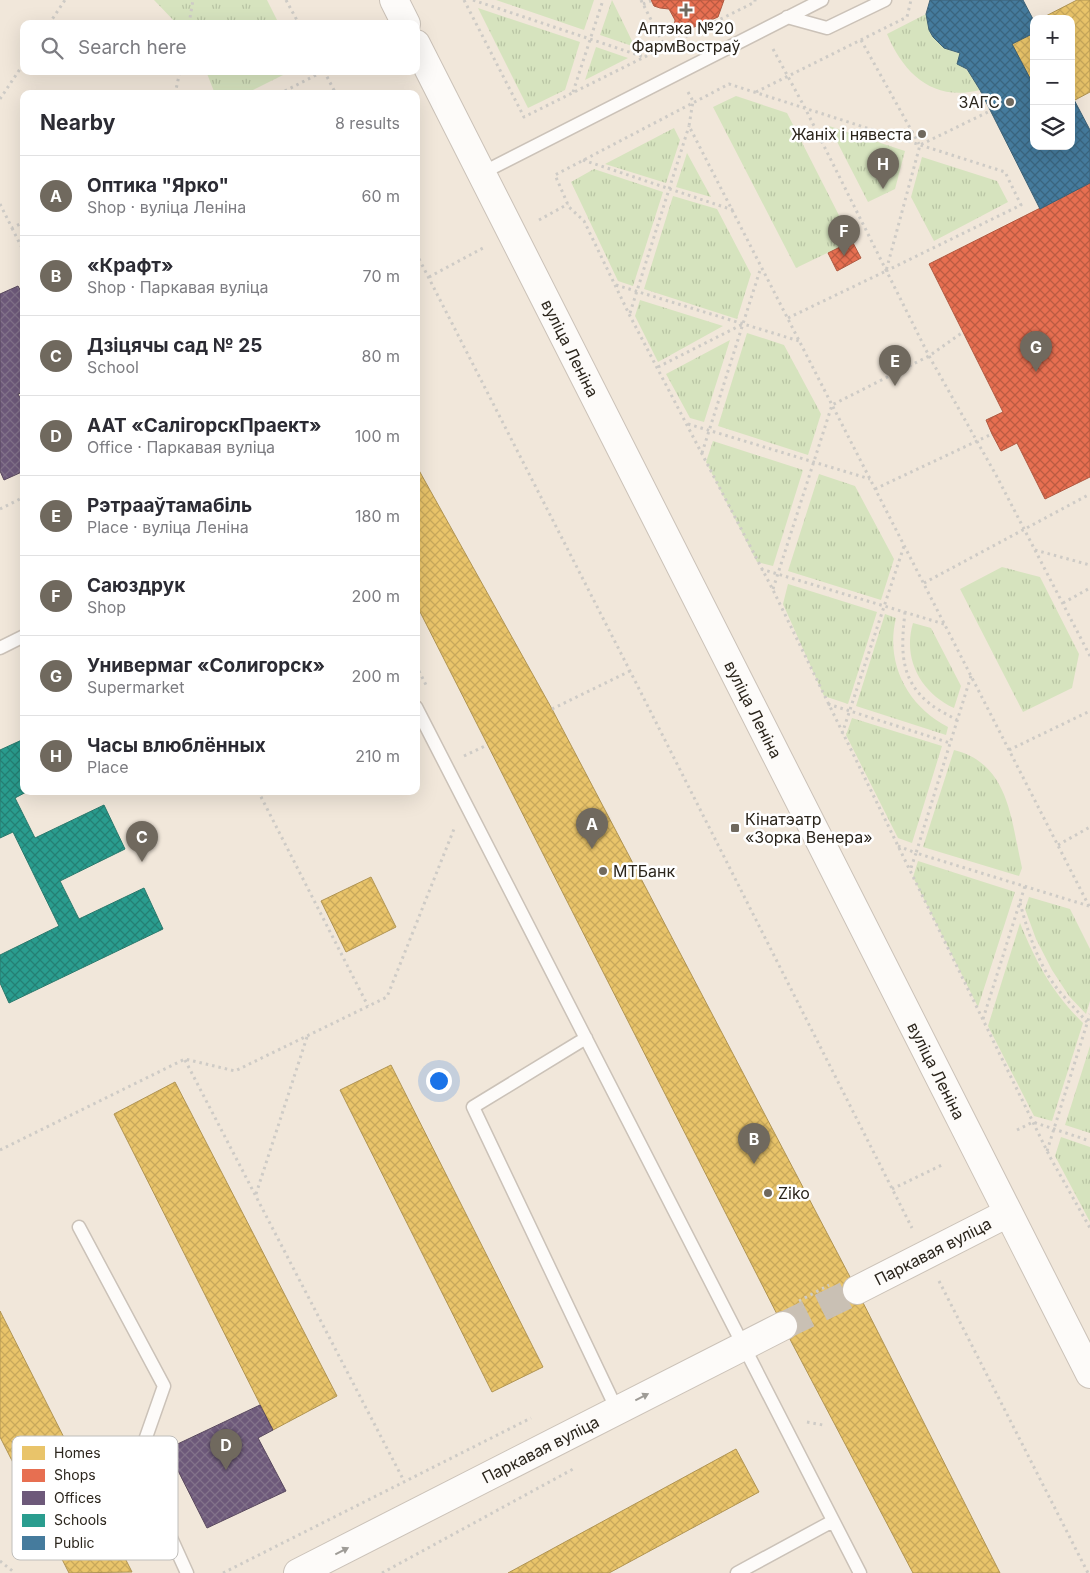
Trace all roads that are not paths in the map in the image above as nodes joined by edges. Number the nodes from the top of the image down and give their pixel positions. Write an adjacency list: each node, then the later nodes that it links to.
1 (394, 0): 5 (main road)
2 (822, 0): 4 (lane)
3 (885, 0): 4 (lane)
4 (787, 17): 7 (lane)
5 (404, 20)
6 (420, 52): 7 (main road, вуліца Леніна)
7 (482, 173): 12 (main road, вуліца Леніна)
8 (20, 638): 9 (lane)
9 (0, 648)
10 (420, 715): 11 (lane)
11 (586, 1038): 16 (lane); 18 (lane)
12 (1008, 1213): 14 (main road, Паркавая вуліца); 17 (main road, вуліца Леніна)
13 (79, 1226): 19 (lane)
14 (857, 1290)
15 (783, 1326): 16 (main road, Паркавая вуліца)
16 (744, 1346): 18 (main road, Паркавая вуліца, one-way to 16); 20 (lane)
17 (1090, 1374)
18 (617, 1410): 23 (main road, Паркавая вуліца, one-way to 18)
19 (146, 1436)
20 (833, 1521): 24 (lane); 25 (lane)
21 (178, 1553): 22 (lane)
22 (187, 1573)
23 (298, 1573)
24 (737, 1573)
25 (860, 1573)

